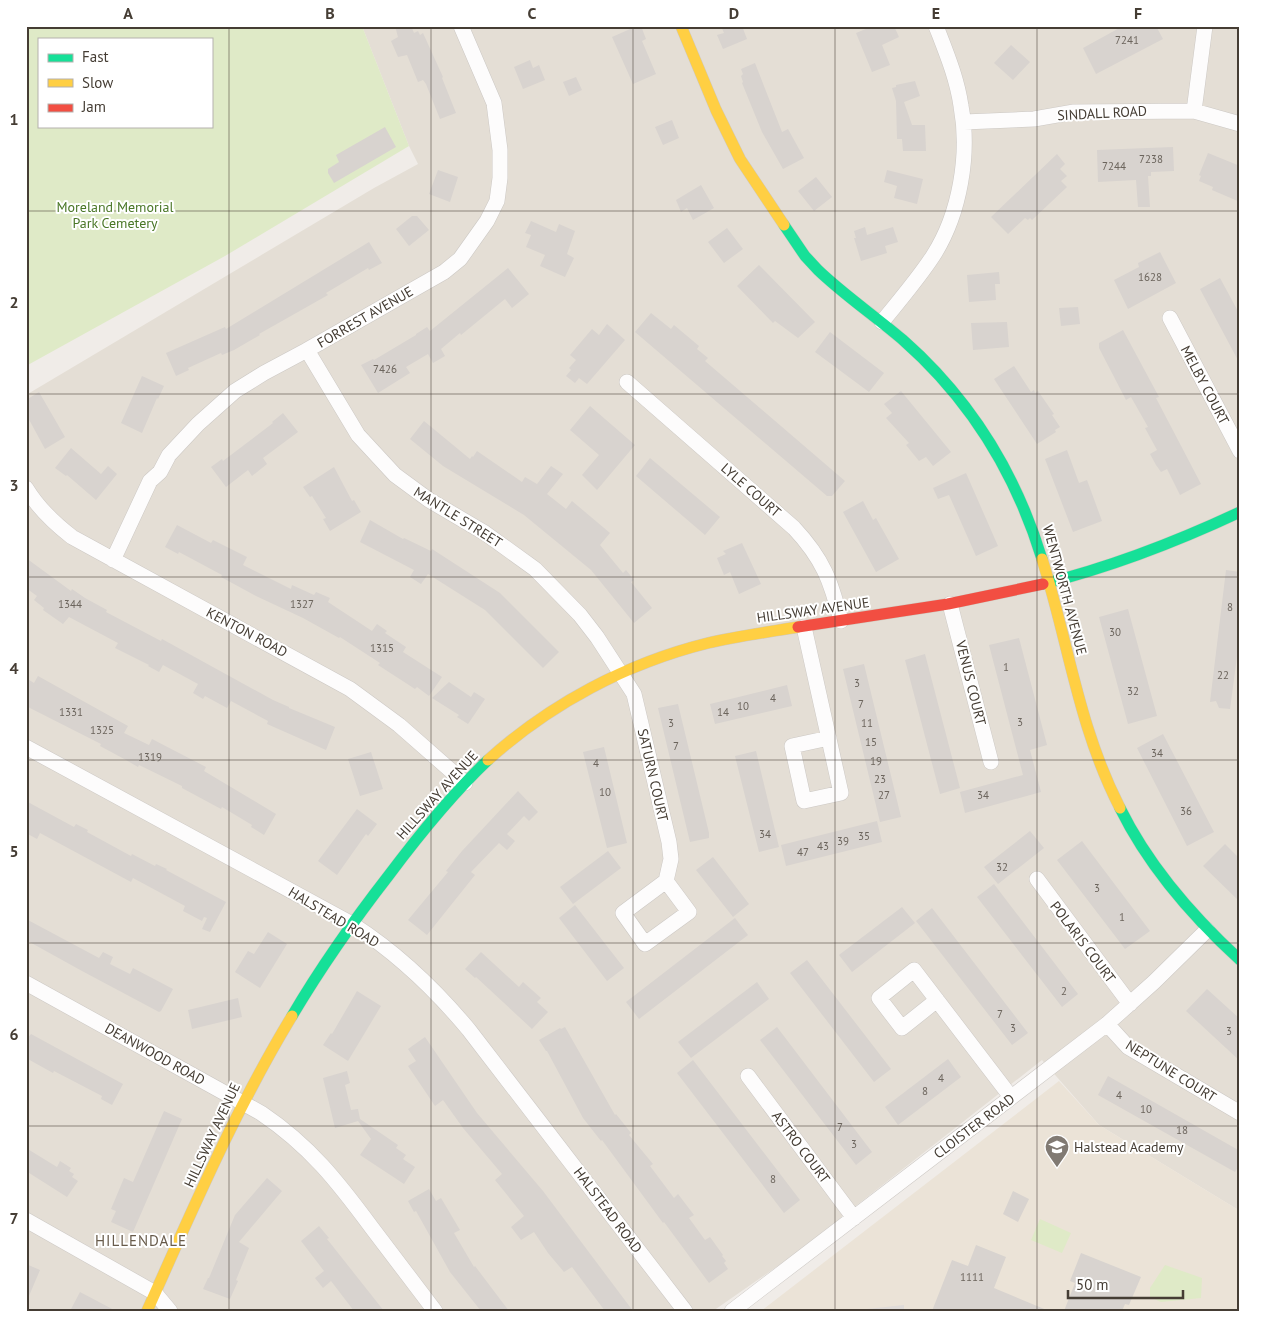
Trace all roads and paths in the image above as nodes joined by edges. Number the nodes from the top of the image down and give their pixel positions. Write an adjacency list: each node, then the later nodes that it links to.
1 (461, 26): 10 (street, FORREST AVENUE)
2 (681, 26): 9 (street, WENTWORTH AVENUE)
3 (936, 26): 6 (street)
4 (1205, 26): 5 (street)
5 (1194, 111): 6 (street, SINDALL ROAD); 7 (street, SINDALL ROAD)
6 (964, 122): 9 (street)
7 (1240, 124)
8 (1170, 318): 12 (street, MELBY COURT)
9 (882, 322): 16 (street, WENTWORTH AVENUE)
10 (307, 350): 15 (street, FORREST AVENUE); 20 (street, MANTLE STREET)
11 (628, 382): 18 (street, LYLE COURT)
12 (1240, 451)
13 (26, 488): 15 (street, KENTON ROAD)
14 (1240, 512): 16 (street, HILLSWAY AVENUE)
15 (113, 560): 24 (street, KENTON ROAD)
16 (1050, 583): 17 (street, HILLSWAY AVENUE); 28 (street, WENTWORTH AVENUE)
17 (950, 604): 18 (street, HILLSWAY AVENUE); 23 (street, VENUS COURT)
18 (841, 621): 19 (street, HILLSWAY AVENUE)
19 (804, 626): 20 (street, HILLSWAY AVENUE); 21 (street)
20 (621, 673): 24 (street, HILLSWAY AVENUE); 26 (street, SATURN COURT)
21 (829, 738)
22 (26, 747): 27 (street, HALSTEAD ROAD)
23 (991, 762)
24 (465, 783): 27 (street, HILLSWAY AVENUE)
25 (1037, 879): 32 (street, POLARIS COURT)
26 (666, 881)
27 (352, 924): 36 (street, HILLSWAY AVENUE); 44 (street, HALSTEAD ROAD)
28 (1207, 930): 29 (street, WENTWORTH AVENUE); 32 (street, CLOISTER ROAD)
29 (1240, 960)
30 (26, 983): 36 (street, DEANWOOD ROAD)
31 (937, 1000): 35 (street)
32 (1130, 1004): 33 (street, CLOISTER ROAD)
33 (1107, 1024): 35 (street, CLOISTER ROAD); 37 (street, NEPTUNE COURT)
34 (748, 1076): 38 (street, ASTRO COURT)
35 (1011, 1097): 38 (street, CLOISTER ROAD)
36 (243, 1102): 40 (street, HILLSWAY AVENUE); 43 (street, DEANWOOD ROAD)
37 (1240, 1113)
38 (854, 1218): 45 (street, CLOISTER ROAD)
39 (26, 1220): 40 (street)
40 (155, 1293): 41 (street, HILLSWAY AVENUE); 42 (street)
41 (147, 1311)
42 (170, 1311)
43 (435, 1311)
44 (685, 1311)
45 (732, 1311)

